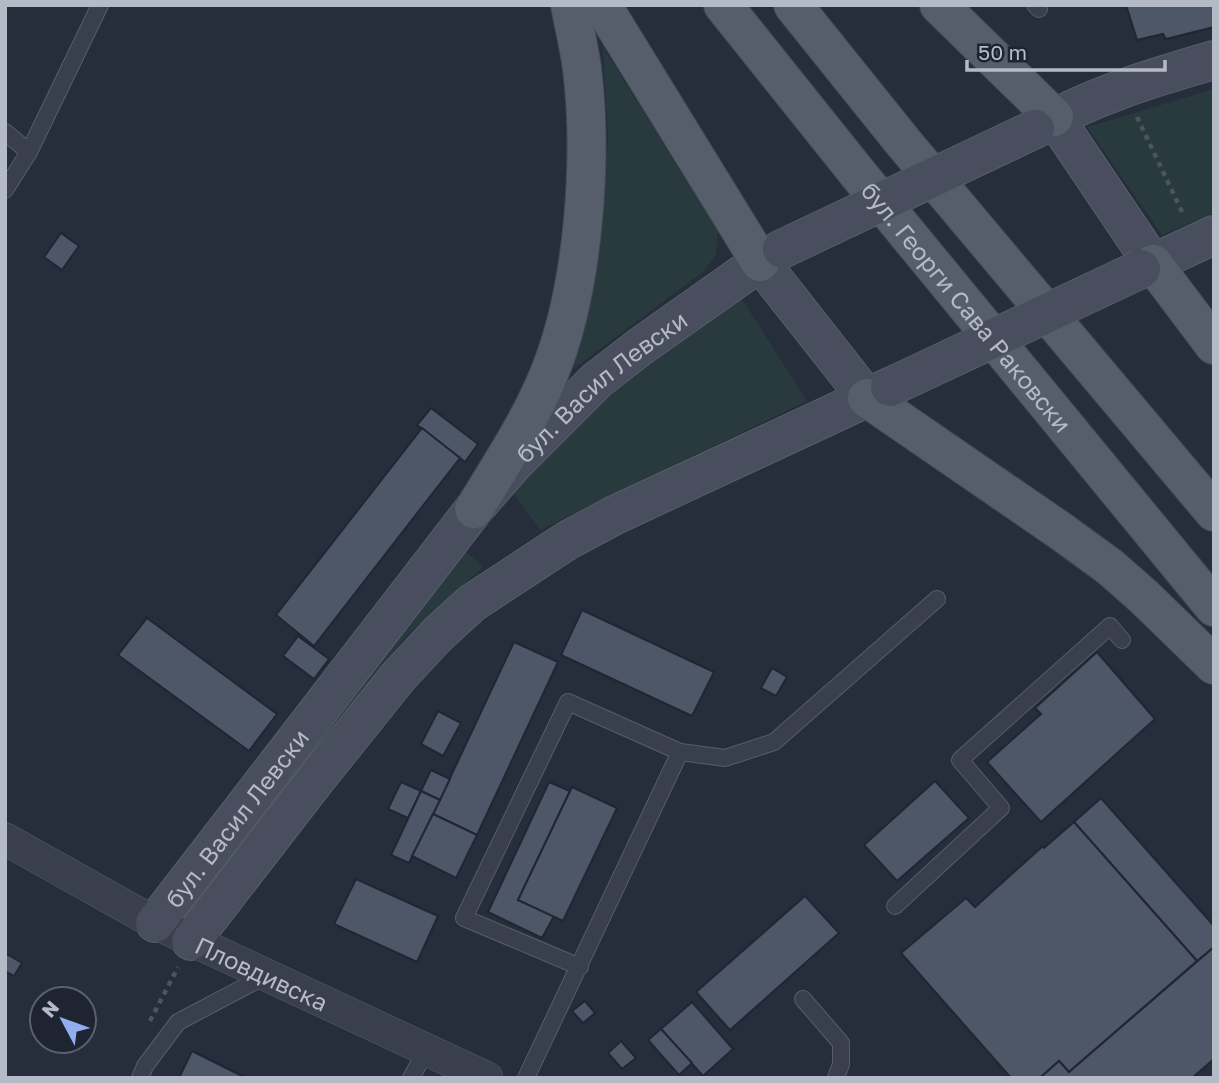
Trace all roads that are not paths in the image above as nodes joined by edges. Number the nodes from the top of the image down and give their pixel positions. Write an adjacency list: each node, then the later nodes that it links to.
1 (100, 5): 10 (lane)
2 (570, 5): 17 (main road)
3 (602, 5): 13 (main road)
4 (723, 5): 20 (main road, бул. Георги Сава Раковски)
5 (793, 5): 18 (main road)
6 (939, 5): 8 (main road)
7 (1214, 60): 8 (main road, бул. Васил Левски)
8 (1045, 123): 13 (main road, бул. Васил Левски, bridge); 14 (main road)
9 (5, 132): 10 (lane)
10 (29, 152): 11 (lane)
11 (5, 190)
12 (1205, 239): 14 (main road, бул. Васил Левски)
13 (771, 256): 16 (main road); 17 (main road, бул. Васил Левски)
14 (1147, 267): 15 (main road); 16 (main road, бул. Васил Левски, bridge)
15 (1214, 345)
16 (878, 393): 22 (main road); 27 (main road, бул. Васил Левски)
17 (474, 509): 26 (main road, бул. Васил Левски)
18 (1214, 512)
19 (936, 599): 23 (lane)
20 (1214, 607)
21 (1122, 640): 25 (lane)
22 (1214, 665)
23 (680, 752): 28 (lane); 28 (lane)
24 (5, 839): 26 (street, Пловдивска)
25 (895, 906)
26 (155, 923): 27 (street, Пловдивска)
27 (191, 941): 29 (street, Пловдивска)
28 (580, 967): 35 (lane)
29 (267, 975): 31 (street, Пловдивска); 32 (lane)
30 (803, 999): 36 (lane)
31 (427, 1049): 33 (lane); 34 (street, Пловдивска)
32 (140, 1078)
33 (411, 1078)
34 (488, 1078)
35 (526, 1078)
36 (836, 1078)

